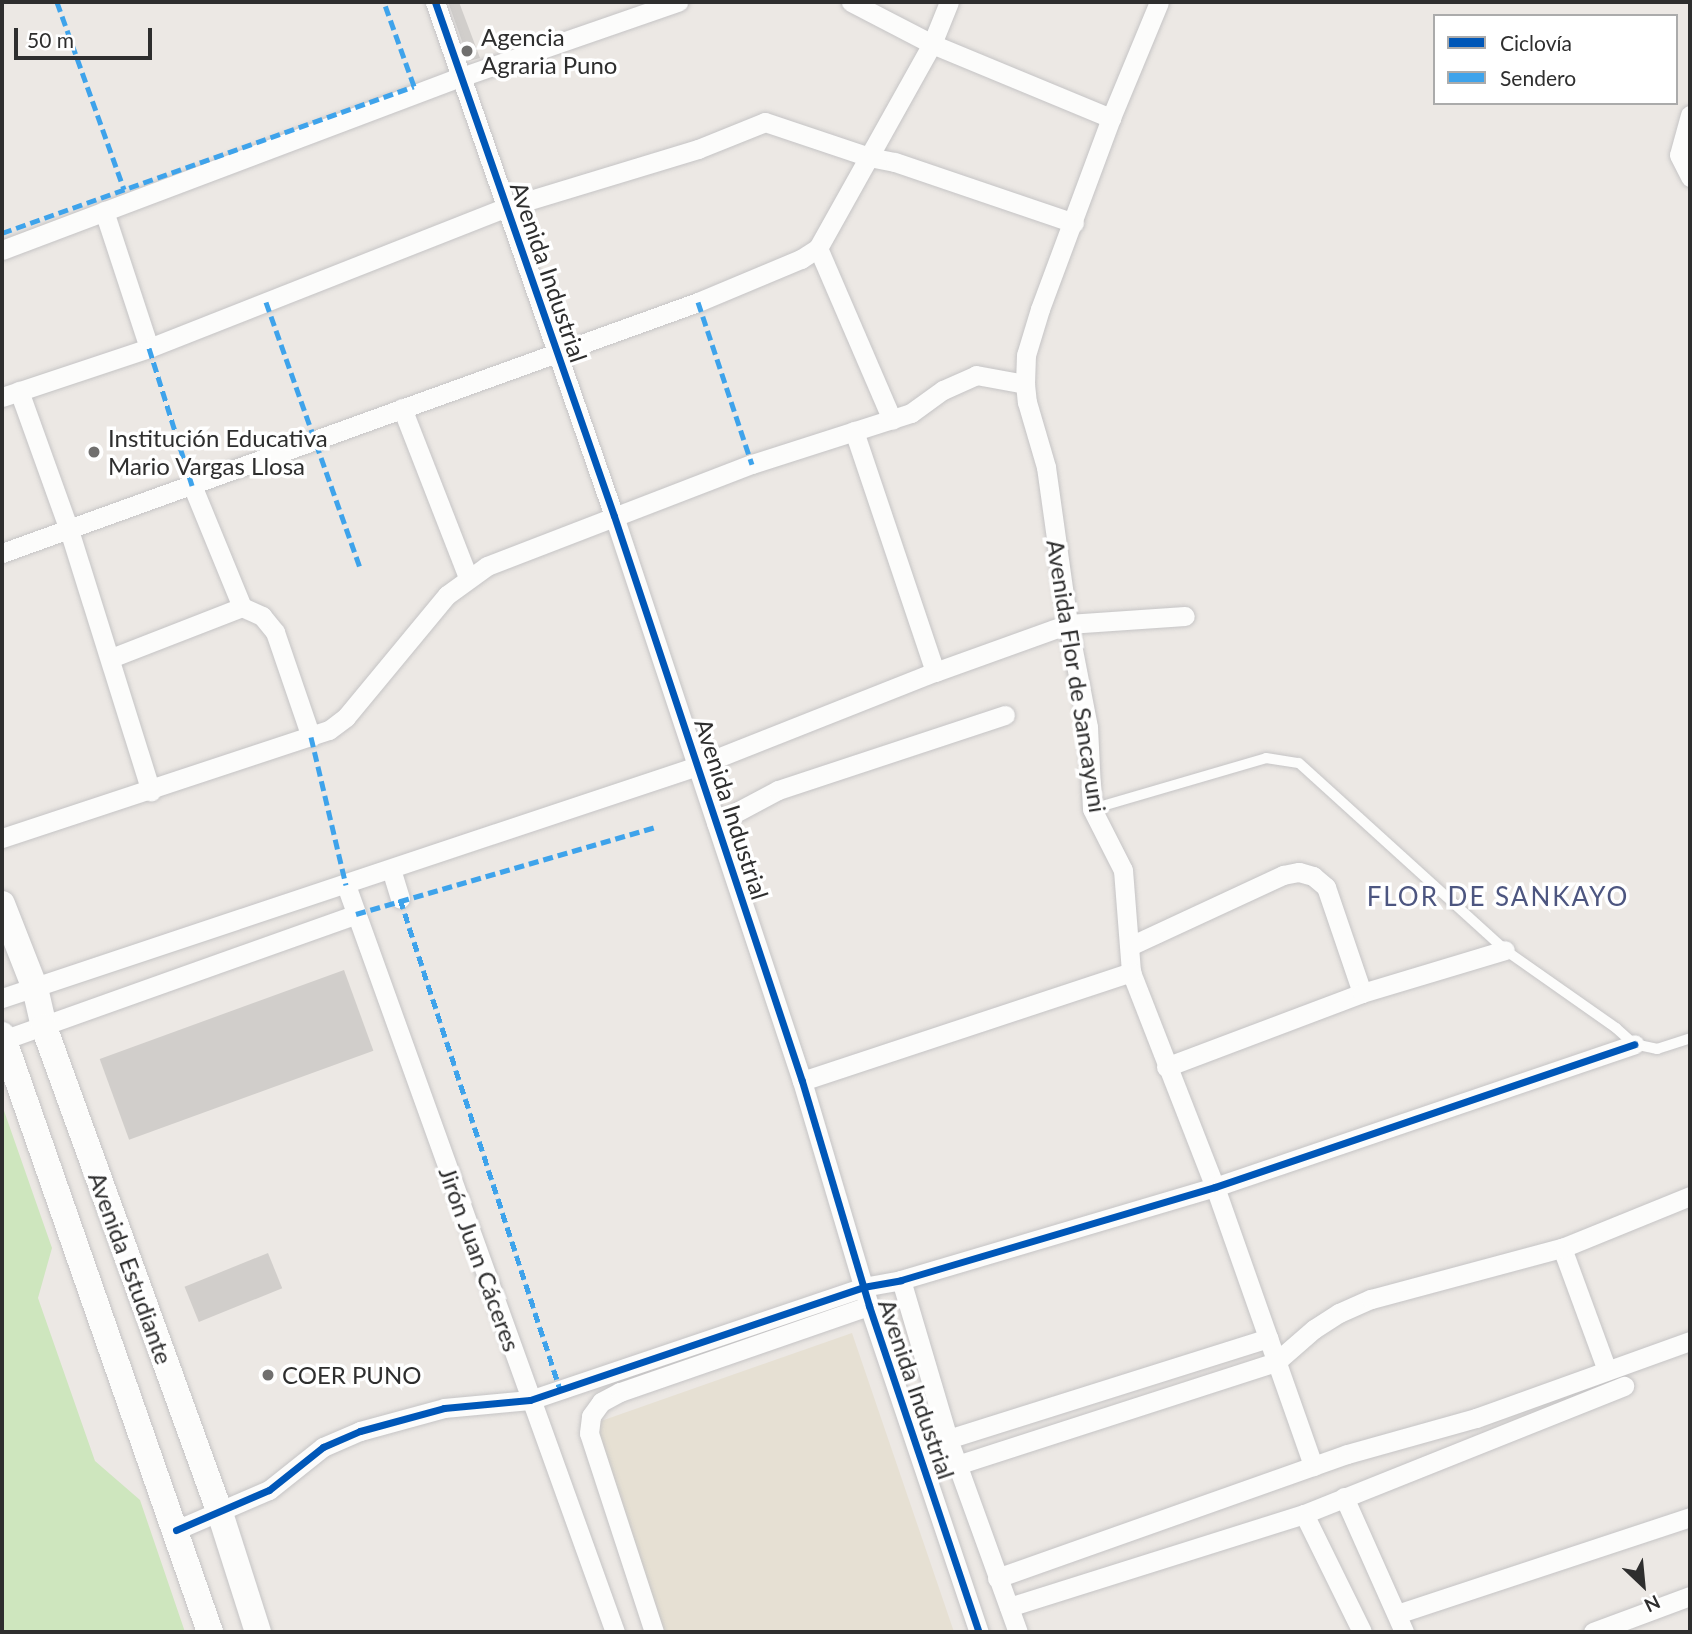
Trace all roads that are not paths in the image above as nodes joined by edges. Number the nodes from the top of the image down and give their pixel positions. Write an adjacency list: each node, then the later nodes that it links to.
1 (435, 2): 7 (street, Avenida Industrial)
2 (678, 2): 7 (street)
3 (851, 2): 6 (street)
4 (949, 2): 6 (street)
5 (1159, 2): 9 (street, Avenida Flor de Sancayuni)
6 (932, 44): 9 (street); 10 (street)
7 (461, 77): 12 (street, Avenida Industrial); 13 (street)
8 (1690, 115): 11 (street)
9 (1111, 118): 14 (street, Avenida Flor de Sancayuni)
10 (869, 157): 12 (street); 14 (street); 15 (street)
11 (1690, 177)
12 (507, 207): 17 (street); 18 (street, Avenida Industrial)
13 (103, 211): 16 (street); 17 (street)
14 (1074, 223): 19 (street, Avenida Flor de Sancayuni)
15 (818, 248): 18 (street); 22 (street)
16 (2, 250)
17 (149, 348): 20 (street)
18 (556, 353): 21 (street); 25 (street, Avenida Industrial)
19 (1025, 384): 22 (street); 31 (street, Avenida Flor de Sancayuni)
20 (10, 394): 26 (street)
21 (402, 408): 24 (street); 28 (street)
22 (892, 420): 23 (street)
23 (855, 431): 25 (street); 33 (street)
24 (192, 485): 26 (street); 29 (street)
25 (614, 516): 28 (street); 36 (street, Avenida Industrial)
26 (69, 530): 27 (street); 32 (street)
27 (2, 553)
28 (468, 577): 35 (street)
29 (242, 607): 32 (street); 35 (street)
30 (1185, 616): 31 (street)
31 (1068, 624): 33 (street); 38 (street, Avenida Flor de Sancayuni)
32 (111, 659): 37 (street)
33 (935, 672): 36 (street)
34 (1005, 715): 39 (street)
35 (312, 737): 37 (street)
36 (697, 766): 39 (street, Avenida Industrial); 41 (street)
37 (151, 791): 40 (street)
38 (1092, 809): 46 (street, Avenida Flor de Sancayuni); 47 (lane)
39 (716, 823): 57 (street, Avenida Industrial)
40 (2, 838)
41 (391, 869): 42 (street); 43 (street)
42 (346, 885): 45 (street, Jirón Juan Cáceres); 49 (street)
43 (400, 898)
44 (2, 904): 49 (street, Avenida Estudiante)
45 (356, 914): 52 (street); 68 (street, Jirón Juan Cáceres)
46 (1130, 947): 48 (street, Avenida Flor de Sancayuni); 50 (street)
47 (1505, 950): 50 (street); 55 (lane)
48 (1131, 972): 56 (street, Avenida Flor de Sancayuni); 57 (street)
49 (35, 988): 51 (street); 52 (street, Avenida Estudiante)
50 (1362, 993): 56 (street)
51 (2, 998)
52 (44, 1027): 53 (street); 73 (street, Avenida Estudiante)
53 (3, 1038): 76 (street, Avenida Estudiante)
54 (1690, 1038): 55 (lane)
55 (1634, 1044): 58 (street)
56 (1166, 1067): 58 (street, Avenida Flor de Sancayuni)
57 (802, 1081): 62 (street, Avenida Industrial)
58 (1215, 1187): 61 (street); 63 (street, Avenida Flor de Sancayuni)
59 (1690, 1196): 60 (street)
60 (1562, 1248): 65 (street); 66 (street)
61 (901, 1280): 62 (street); 69 (street, Avenida Industrial)
62 (866, 1296): 68 (street); 84 (street); 85 (street, Avenida Industrial)
63 (1268, 1338): 65 (street, Avenida Flor de Sancayuni); 69 (street)
64 (1690, 1341): 66 (street)
65 (1276, 1362): 70 (street); 71 (street, Avenida Flor de Sancayuni)
66 (1606, 1370): 71 (street)
67 (1624, 1386): 72 (street)
68 (530, 1400): 73 (street); 83 (street, Jirón Juan Cáceres)
69 (948, 1439): 70 (street, Avenida Industrial)
70 (957, 1465): 77 (street, Avenida Industrial)
71 (1313, 1466): 77 (street)
72 (1343, 1497): 74 (street); 80 (street)
73 (220, 1513): 76 (street); 82 (street, Avenida Estudiante)
74 (1304, 1514): 79 (street); 87 (street)
75 (1690, 1517): 80 (street)
76 (176, 1530): 81 (street, Avenida Estudiante)
77 (997, 1578): 79 (street, Avenida Industrial)
78 (1690, 1596): 89 (street)
79 (1009, 1607): 86 (street, Avenida Industrial)
80 (1397, 1614): 88 (street)
81 (210, 1632)
82 (258, 1632)
83 (615, 1632)
84 (654, 1632)
85 (979, 1632)
86 (1018, 1632)
87 (1362, 1632)
88 (1404, 1632)
89 (1593, 1632)

